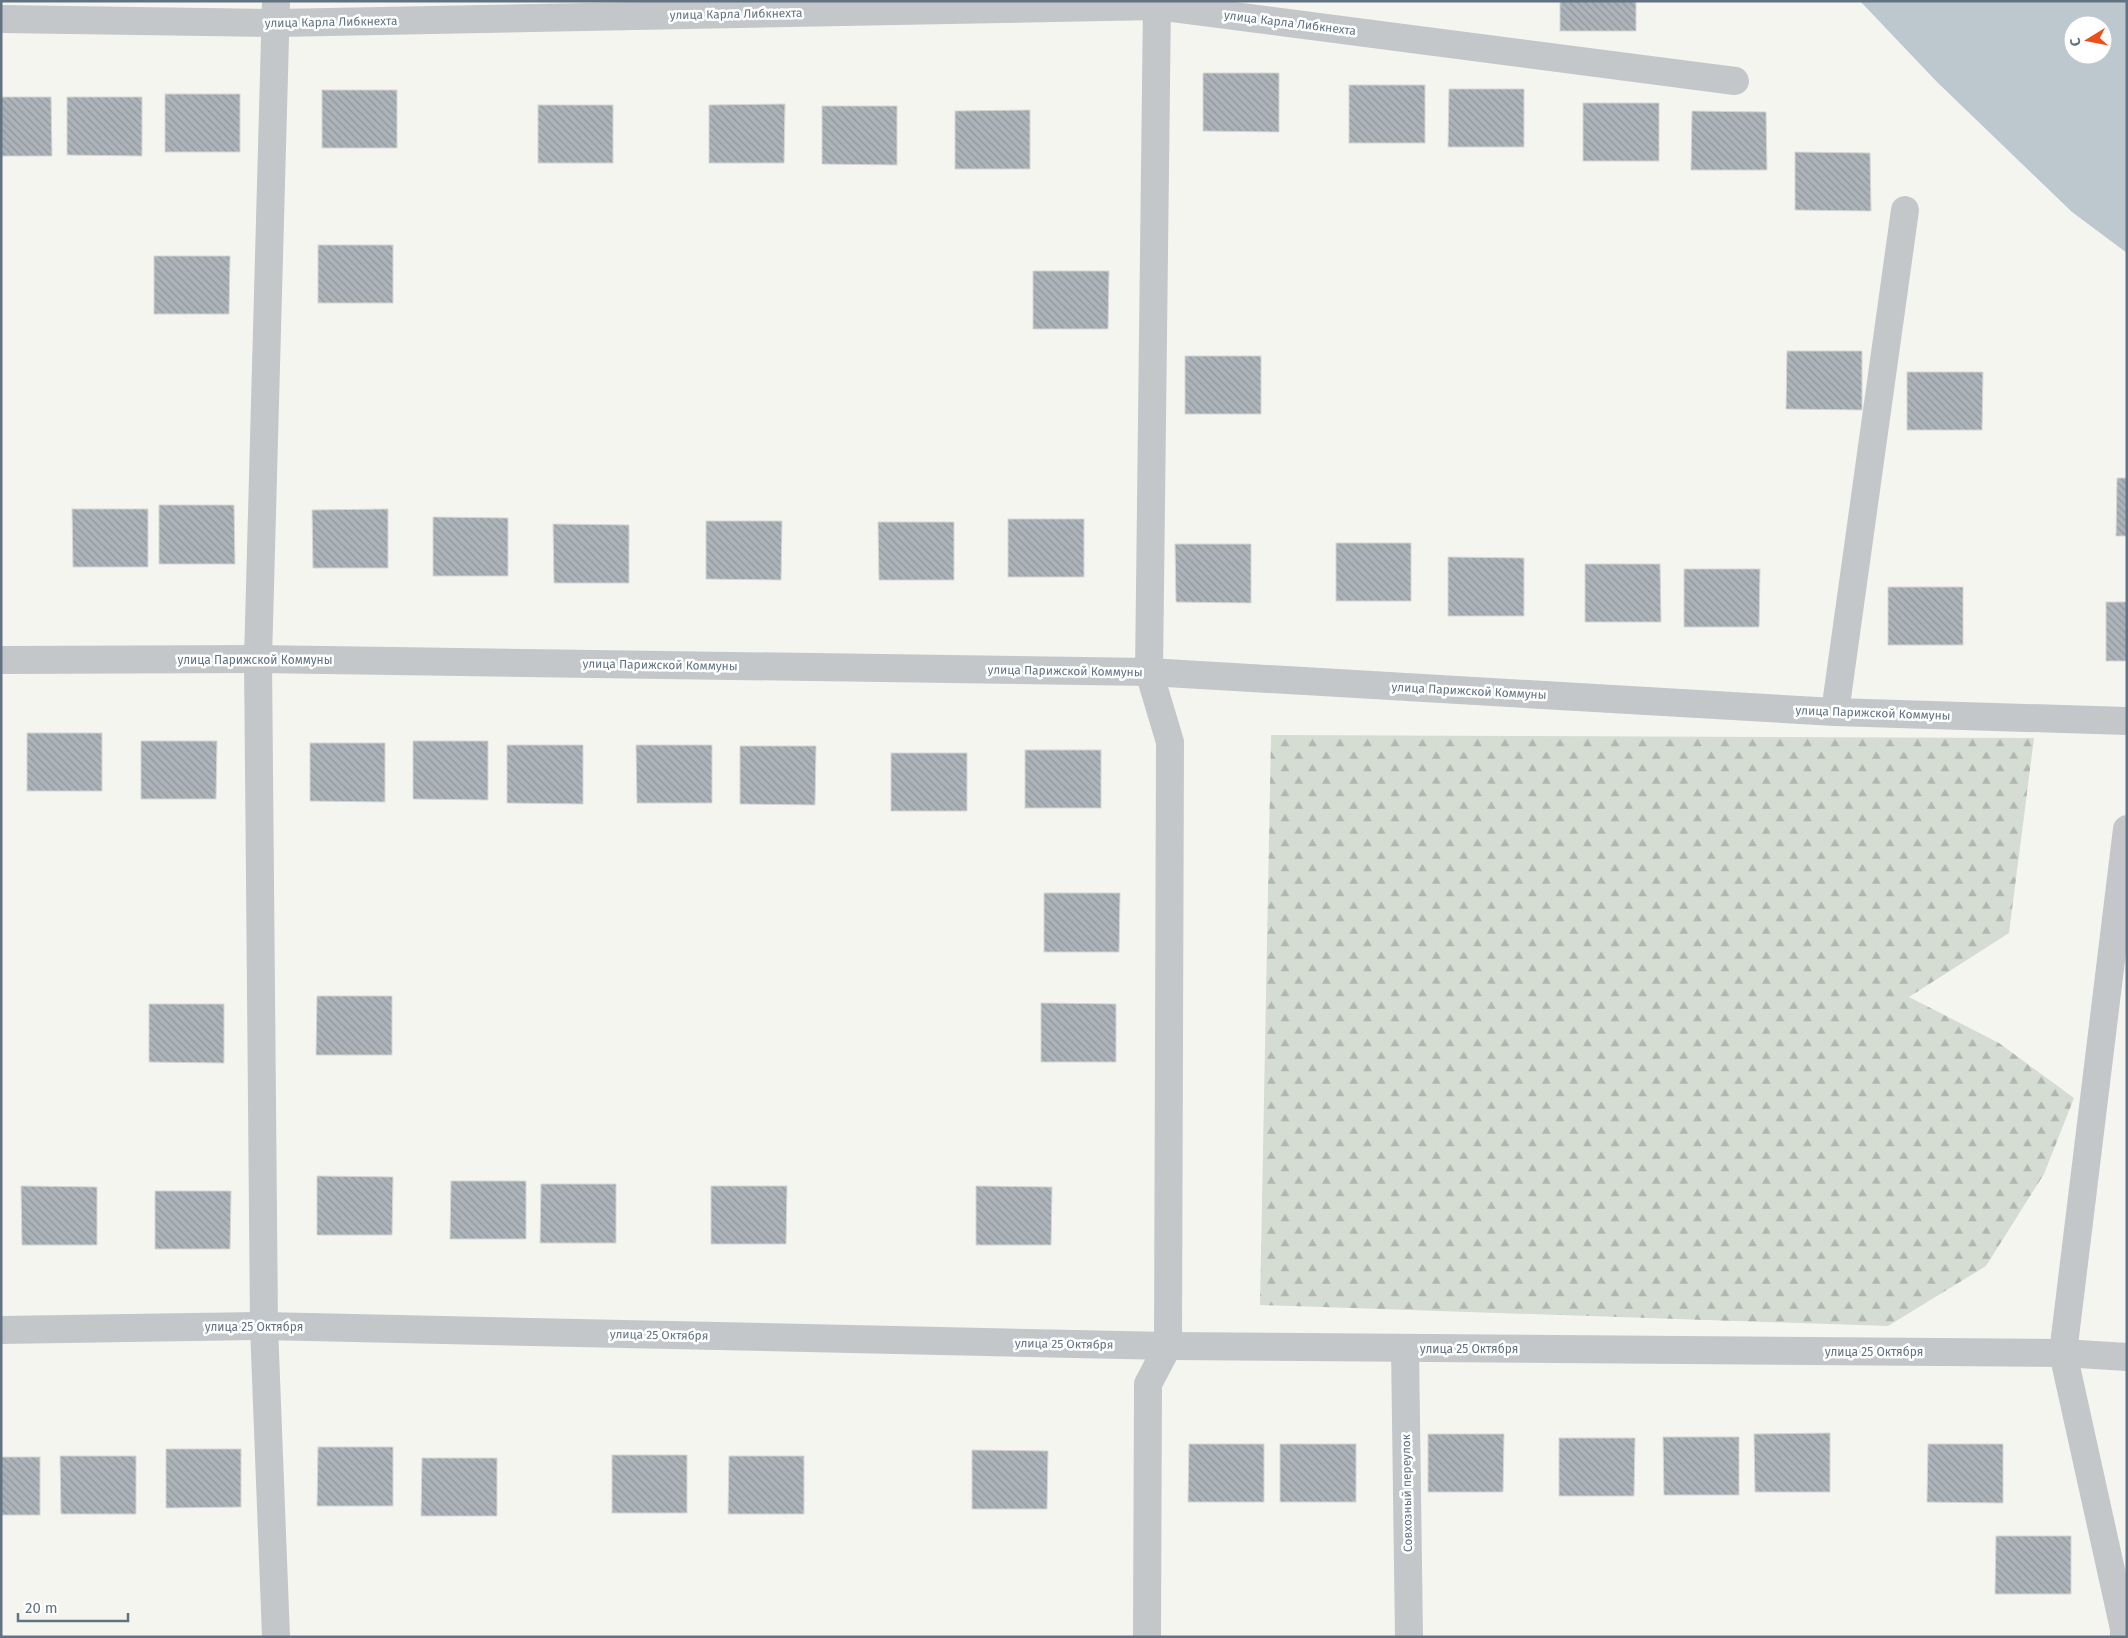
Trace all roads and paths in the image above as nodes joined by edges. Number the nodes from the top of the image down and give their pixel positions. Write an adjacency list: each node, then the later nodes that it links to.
1 (1157, 4): 2 (street, улица Карла Либкнехта); 4 (street, улица Карла Либкнехта); 8 (street)
2 (276, 12): 3 (street, улица Карла Либкнехта); 6 (street)
3 (1, 19)
4 (1735, 81)
5 (1905, 210): 9 (street)
6 (258, 659): 7 (street, улица Парижской Коммуны); 8 (street, улица Парижской Коммуны); 12 (street)
7 (1, 660)
8 (1149, 672): 9 (street, улица Парижской Коммуны); 14 (street)
9 (1835, 712): 10 (street, улица Парижской Коммуны)
10 (2127, 722)
11 (2127, 829): 16 (street)
12 (264, 1326): 13 (street, улица 25 Октября); 14 (street, улица 25 Октября); 18 (street)
13 (1, 1330)
14 (1168, 1346): 15 (street, улица 25 Октября); 19 (street)
15 (1405, 1348): 16 (street, улица 25 Октября); 20 (street, Совхозный переулок)
16 (2063, 1353): 17 (street, улица 25 Октября); 21 (street)
17 (2127, 1357)
18 (276, 1637)
19 (1147, 1637)
20 (1409, 1637)
21 (2124, 1637)

